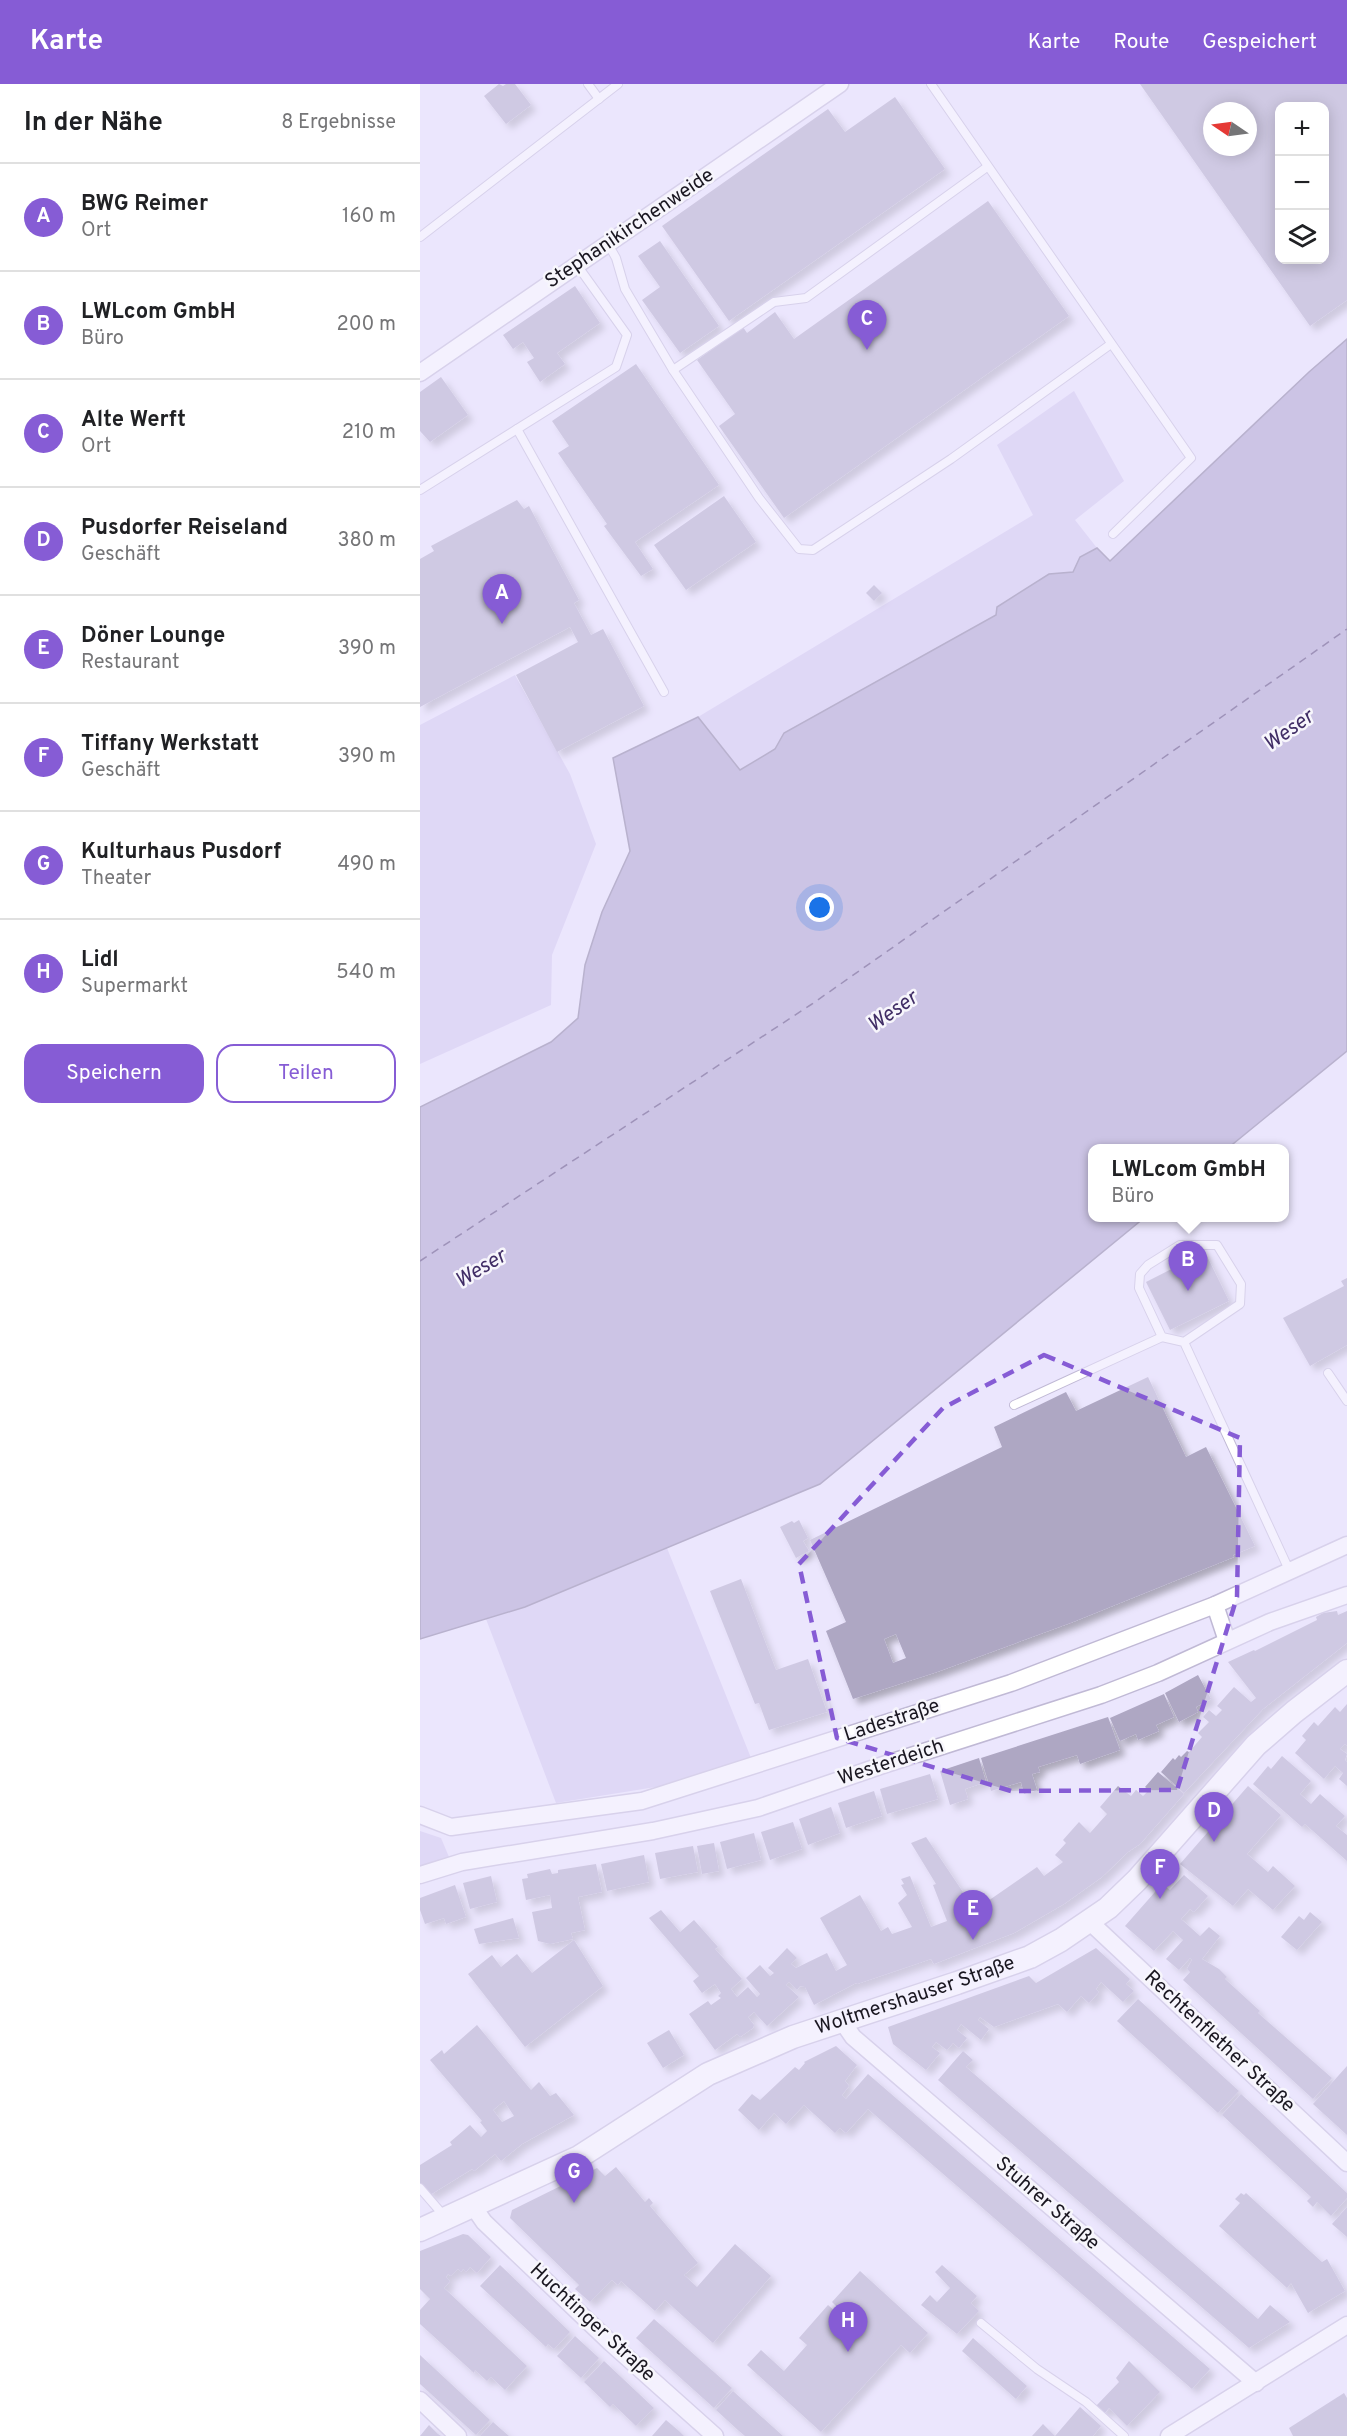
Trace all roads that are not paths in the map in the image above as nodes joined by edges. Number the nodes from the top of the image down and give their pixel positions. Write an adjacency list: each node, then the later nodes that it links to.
1 (588, 84): 5 (lane)
2 (618, 84): 5 (lane)
3 (840, 84): 8 (street, Stephanikirchenweide)
4 (931, 84): 6 (lane)
5 (599, 99): 7 (lane)
6 (987, 166): 10 (lane); 11 (lane)
7 (420, 237)
8 (608, 244): 9 (street, Stephanikirchenweide); 11 (lane)
9 (577, 265): 12 (street, Stephanikirchenweide); 13 (lane)
10 (1111, 344): 11 (lane); 15 (lane)
11 (673, 370)
12 (420, 373)
13 (517, 429): 14 (lane); 16 (lane)
14 (420, 490)
15 (1113, 534)
16 (664, 692)
17 (1162, 1338): 18 (lane); 18 (lane); 21 (lane)
18 (1184, 1342): 23 (lane)
19 (1328, 1373): 20 (lane)
20 (1347, 1401)
21 (1014, 1405)
22 (1347, 1545): 23 (street, Ladestraße)
23 (1290, 1572): 25 (street, Ladestraße)
24 (1347, 1595): 26 (street, Westerdeich)
25 (1215, 1605): 26 (street); 28 (street, Ladestraße)
26 (1227, 1641): 29 (street, Westerdeich)
27 (1347, 1671): 30 (street, Woltmershauser Straße)
28 (420, 1815)
29 (420, 1875)
30 (1090, 1922): 31 (street, Woltmershauser Straße); 32 (street, Rechtenflether Straße)
31 (842, 2021): 34 (street, Woltmershauser Straße); 39 (street, Stuhrer Straße)
32 (1347, 2163)
33 (420, 2188): 35 (lane)
34 (473, 2206): 35 (street, Woltmershauser Straße); 42 (street, Huchtinger Straße)
35 (446, 2218): 36 (street, Woltmershauser Straße)
36 (420, 2230)
37 (981, 2323): 43 (lane)
38 (1347, 2325): 39 (street)
39 (1256, 2382): 44 (street)
40 (420, 2400): 41 (street)
41 (458, 2436)
42 (715, 2436)
43 (1124, 2436)
44 (1169, 2436)

